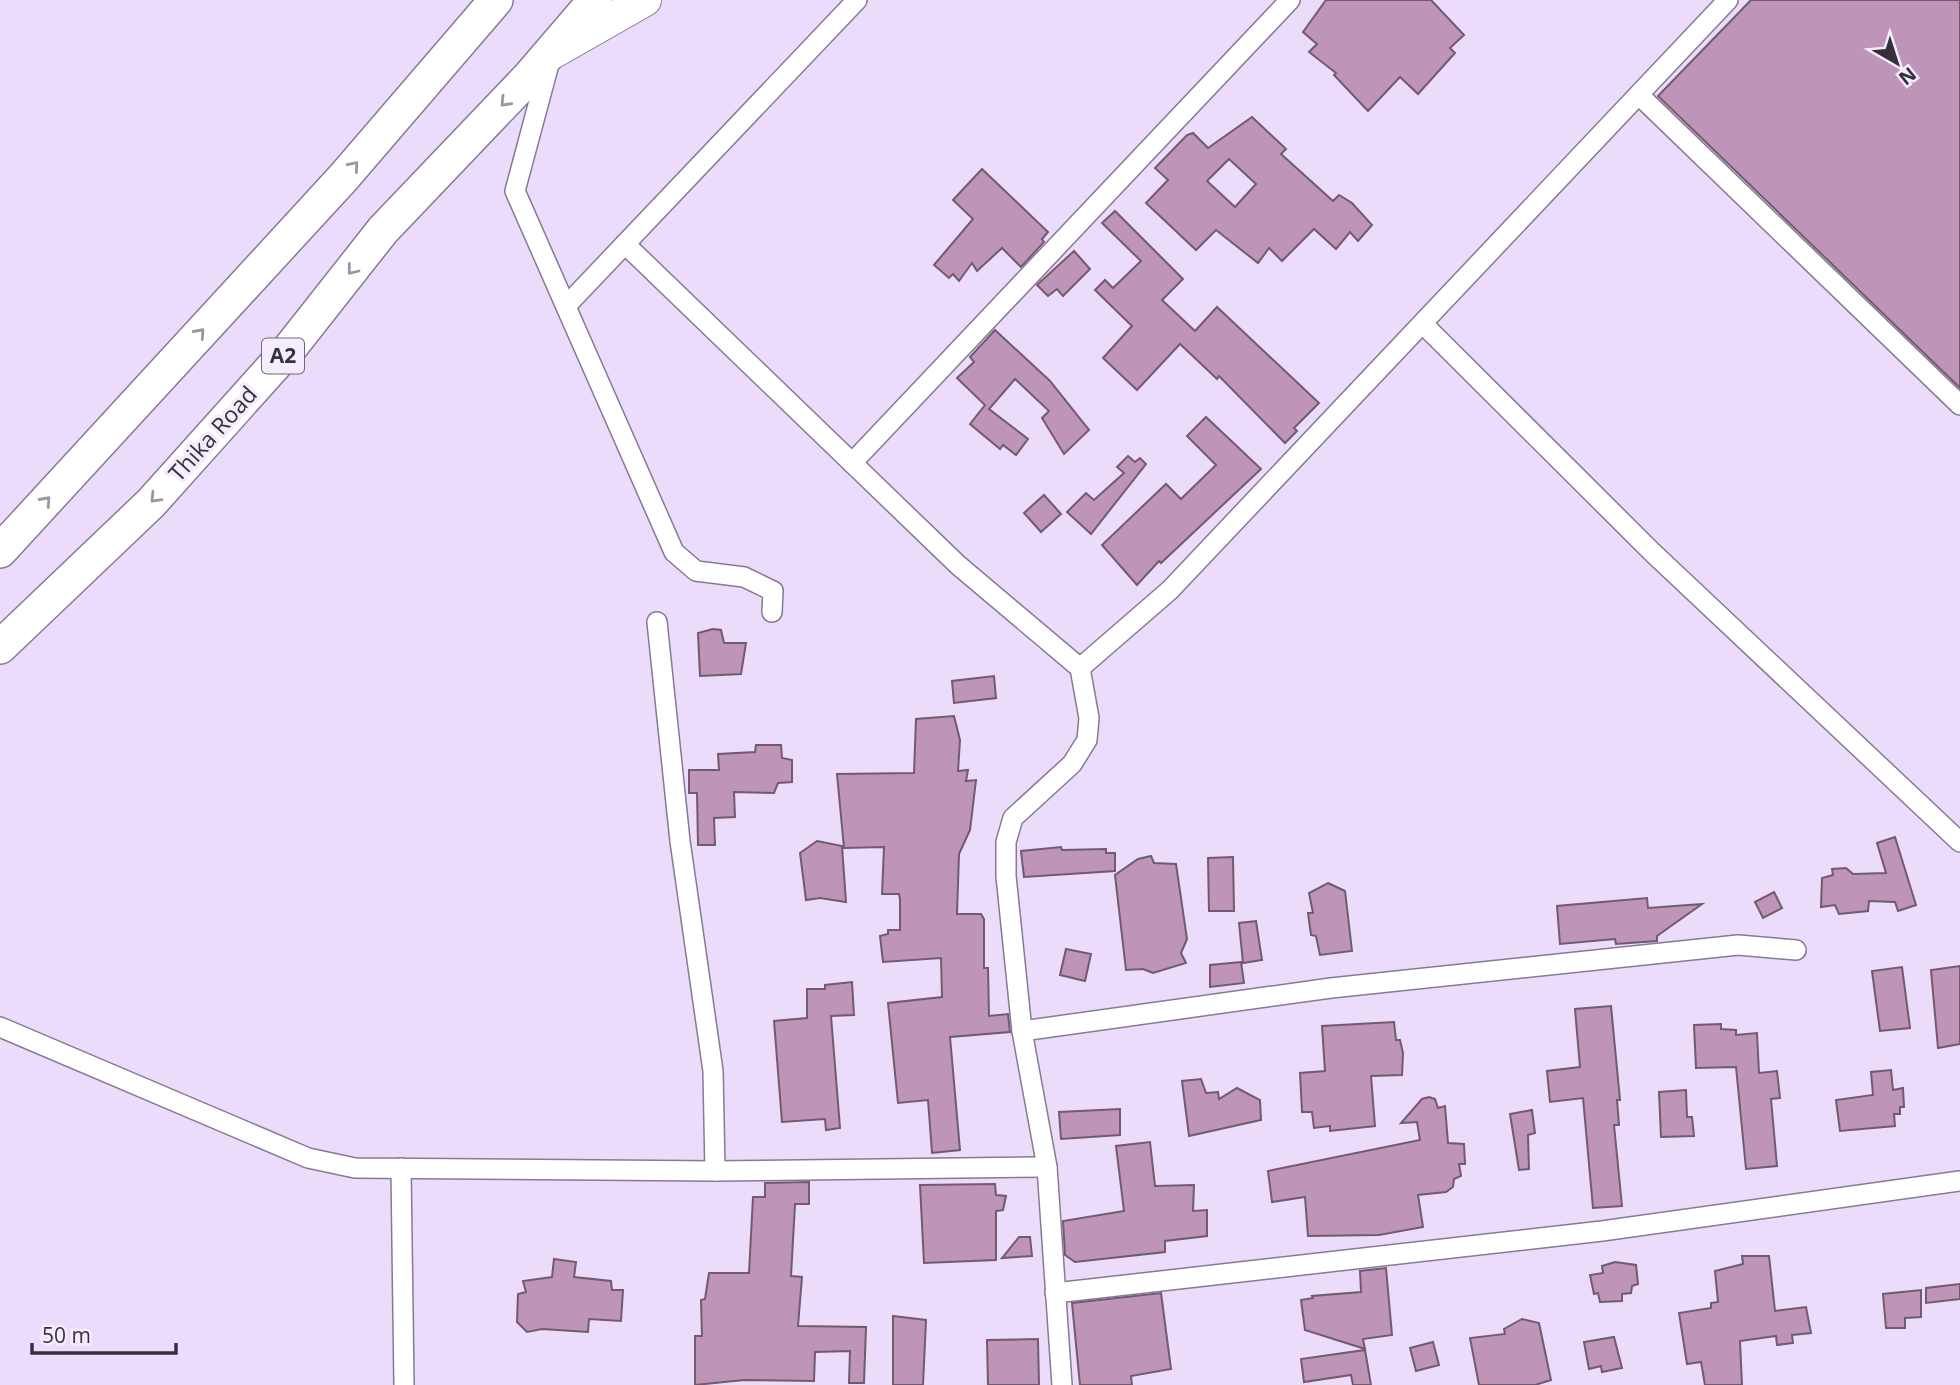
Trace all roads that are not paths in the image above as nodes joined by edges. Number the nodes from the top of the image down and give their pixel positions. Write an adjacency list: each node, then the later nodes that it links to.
1 (496, 0): 14 (highway, one-way to 1)
2 (595, 0): 7 (highway, Thika Road / A2)
3 (645, 0): 7 (main road, Thika Road)
4 (857, 0): 9 (street)
5 (1290, 0): 13 (street)
6 (1728, 0): 8 (street)
7 (552, 52): 10 (street); 17 (highway, Thika Road / A2, one-way to 17)
8 (1639, 95): 11 (street); 12 (street)
9 (625, 244): 10 (street); 13 (street)
10 (566, 306): 15 (street)
11 (1423, 324): 18 (street); 19 (street)
12 (1960, 405)
13 (852, 463): 18 (street)
14 (0, 551)
15 (772, 612)
16 (657, 622): 25 (street)
17 (0, 647)
18 (1080, 668): 22 (street)
19 (1960, 842)
20 (1796, 950): 22 (street)
21 (0, 1027): 24 (street)
22 (1022, 1031): 23 (street)
23 (1046, 1167): 25 (street); 27 (street)
24 (401, 1168): 25 (street); 28 (street)
25 (715, 1171)
26 (1960, 1181): 27 (street)
27 (1055, 1293): 29 (street)
28 (404, 1385)
29 (1062, 1385)

